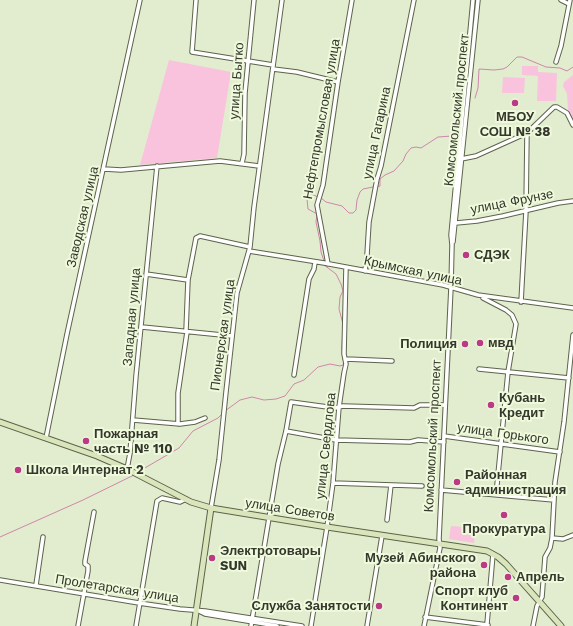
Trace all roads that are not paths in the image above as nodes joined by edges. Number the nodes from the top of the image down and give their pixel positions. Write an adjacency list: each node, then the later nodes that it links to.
1 (140, 0): 21 (street, Заводская улица)
2 (196, 0): 11 (street)
3 (254, 0): 11 (street, улица Бытко)
4 (282, 0): 13 (street, Пионерская улица)
5 (352, 0): 14 (street, Нефтепромысловая улица)
6 (414, 0): 30 (street, улица Гагарина)
7 (472, 0): 17 (street, Комсомольский проспект)
8 (478, 0): 17 (street, Комсомольский проспект)
9 (561, 0): 10 (street)
10 (569, 2): 12 (street)
11 (249, 61): 13 (street); 18 (street, улица Бытко)
12 (556, 62)
13 (273, 67): 14 (street); 20 (street, Пионерская улица)
14 (338, 82): 28 (street, Нефтепромысловая улица)
15 (573, 125): 16 (street)
16 (527, 133): 17 (street); 23 (street)
17 (460, 159): 24 (street, Комсомольский проспект); 25 (street, Комсомольский проспект)
18 (242, 163): 19 (street); 20 (street)
19 (157, 166): 21 (street); 31 (street, Западная улица)
20 (259, 166): 26 (street, Пионерская улица)
21 (104, 169): 55 (street, Заводская улица)
22 (573, 201): 23 (street, улица Фрунзе)
23 (526, 211): 24 (street, улица Фрунзе); 35 (street)
24 (456, 223): 25 (street, Комсомольский проспект)
25 (452, 245): 33 (street, Комсомольский проспект)
26 (250, 249): 27 (street, Крымская улица); 32 (street, Крымская улица); 40 (street, Пионерская улица)
27 (315, 262): 28 (street, Крымская улица); 45 (street)
28 (328, 264): 29 (street, Крымская улица)
29 (346, 268): 30 (street, Крымская улица); 41 (street, улица Свердлова)
30 (364, 271): 33 (street, Крымская улица)
31 (146, 274): 32 (street); 37 (street, Западная улица)
32 (188, 280): 38 (street)
33 (451, 287): 34 (street, Крымская улица); 47 (street, Комсомольский проспект)
34 (478, 295): 35 (street, Крымская улица); 44 (street)
35 (521, 302): 36 (street, Крымская улица)
36 (573, 308)
37 (142, 327): 38 (street); 50 (street, Западная улица)
38 (186, 332): 40 (street); 52 (street)
39 (573, 335): 46 (street)
40 (232, 336): 68 (street, Пионерская улица)
41 (346, 360): 42 (street); 48 (street, улица Свердлова)
42 (392, 361)
43 (479, 369): 44 (street)
44 (508, 372): 46 (street); 58 (street)
45 (294, 375)
46 (569, 378): 59 (street)
47 (445, 405): 48 (street); 54 (street, Комсомольский проспект)
48 (339, 407): 53 (street); 56 (street, улица Свердлова)
49 (205, 418): 52 (street)
50 (133, 420): 52 (street); 60 (street, Западная улица)
51 (0, 422): 55 (main road, улица Советов)
52 (178, 424)
53 (286, 431): 56 (street, улица Горького); 70 (street)
54 (444, 436): 57 (street, Комсомольский проспект); 58 (street, улица Горького)
55 (46, 438): 60 (main road, улица Советов)
56 (336, 440): 57 (street, улица Горького); 61 (street, улица Свердлова)
57 (444, 442): 64 (street, Комсомольский проспект)
58 (500, 442): 59 (street, улица Горького); 65 (street)
59 (560, 452): 67 (street)
60 (127, 469): 66 (main road, улица Советов)
61 (333, 483): 62 (street); 72 (street, улица Свердлова)
62 (391, 485): 63 (street); 71 (street)
63 (422, 486)
64 (441, 490): 65 (street); 77 (street, Комсомольский проспект)
65 (496, 495): 67 (street)
66 (186, 499): 68 (main road, улица Советов); 83 (street)
67 (554, 500): 76 (street)
68 (211, 508): 70 (main road, улица Советов); 84 (main road, Пионерская улица)
69 (94, 512): 81 (street)
70 (270, 517): 72 (main road, улица Советов); 86 (street)
71 (386, 520)
72 (327, 527): 75 (main road, улица Советов); 92 (street, улица Свердлова)
73 (573, 535): 76 (street)
74 (43, 536): 80 (street)
75 (382, 536): 77 (main road, улица Советов); 93 (street)
76 (552, 538): 82 (street)
77 (438, 544): 78 (main road, улица Советов); 85 (street, Комсомольский проспект)
78 (493, 554): 82 (main road, улица Советов); 95 (street)
79 (0, 580): 80 (street, Пролетарская улица)
80 (36, 585): 81 (street, Пролетарская улица)
81 (84, 594): 83 (street, Пролетарская улица); 87 (street)
82 (540, 602): 96 (street); 97 (main road, улица Советов)
83 (139, 603): 84 (street, Пролетарская улица); 88 (street)
84 (196, 610): 86 (street, Пролетарская улица); 89 (main road, Пионерская улица)
85 (425, 617): 94 (street, Комсомольский проспект); 95 (street)
86 (252, 622): 90 (street, Пролетарская улица); 91 (street, Пролетарская улица)
87 (78, 626)
88 (136, 626)
89 (194, 626)
90 (277, 626)
91 (302, 626)
92 (311, 626)
93 (367, 626)
94 (424, 626)
95 (487, 626)
96 (533, 626)
97 (561, 626)

